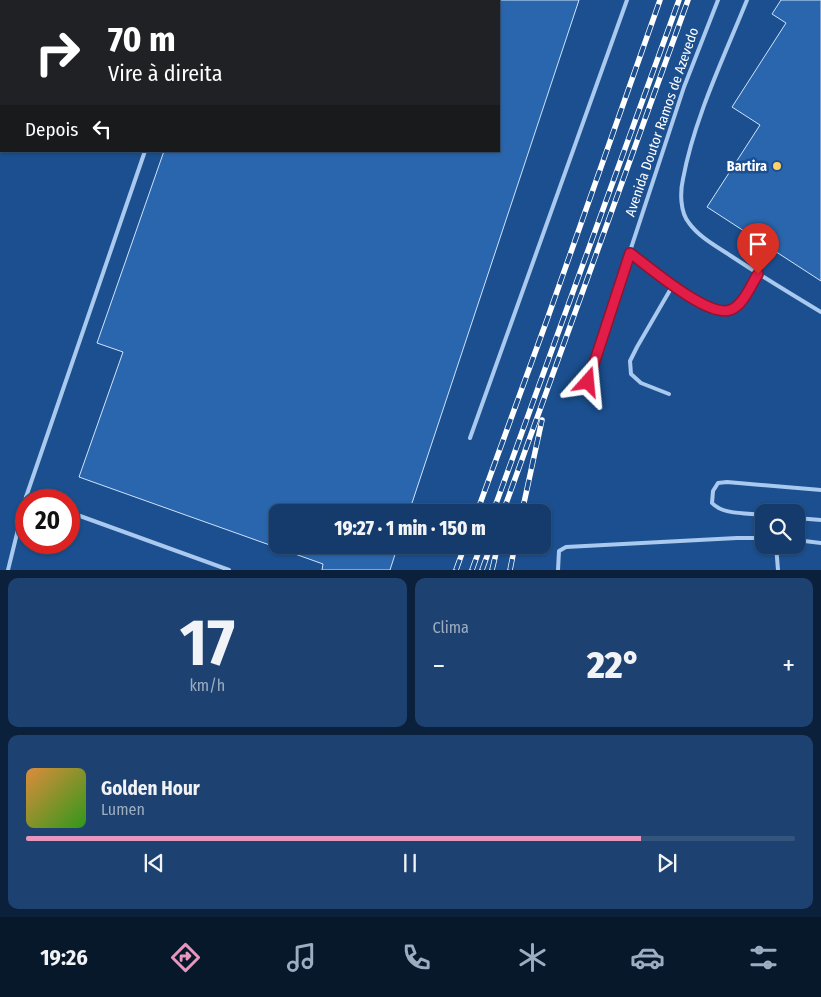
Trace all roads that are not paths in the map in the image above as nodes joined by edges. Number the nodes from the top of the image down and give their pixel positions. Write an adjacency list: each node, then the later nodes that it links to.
1 (627, 0): 11 (lane)
2 (718, 0): 5 (lane, Avenida Doutor Ramos de Azevedo)
3 (747, 0): 6 (lane)
4 (145, 152): 12 (lane)
5 (630, 253): 7 (lane); 9 (lane, Avenida Doutor Ramos de Azevedo)
6 (758, 274): 7 (lane); 8 (lane)
7 (673, 285): 10 (lane)
8 (821, 312)
9 (588, 382)
10 (668, 394)
11 (470, 438)
12 (29, 489)
13 (821, 490): 14 (lane)
14 (755, 513)
15 (80, 516): 24 (lane)
16 (805, 519): 17 (lane)
17 (821, 520)
18 (755, 538): 25 (lane)
19 (805, 541): 21 (lane)
20 (15, 542): 23 (lane)
21 (821, 543)
22 (777, 554): 26 (lane)
23 (8, 570)
24 (229, 570)
25 (558, 570)
26 (778, 570)

